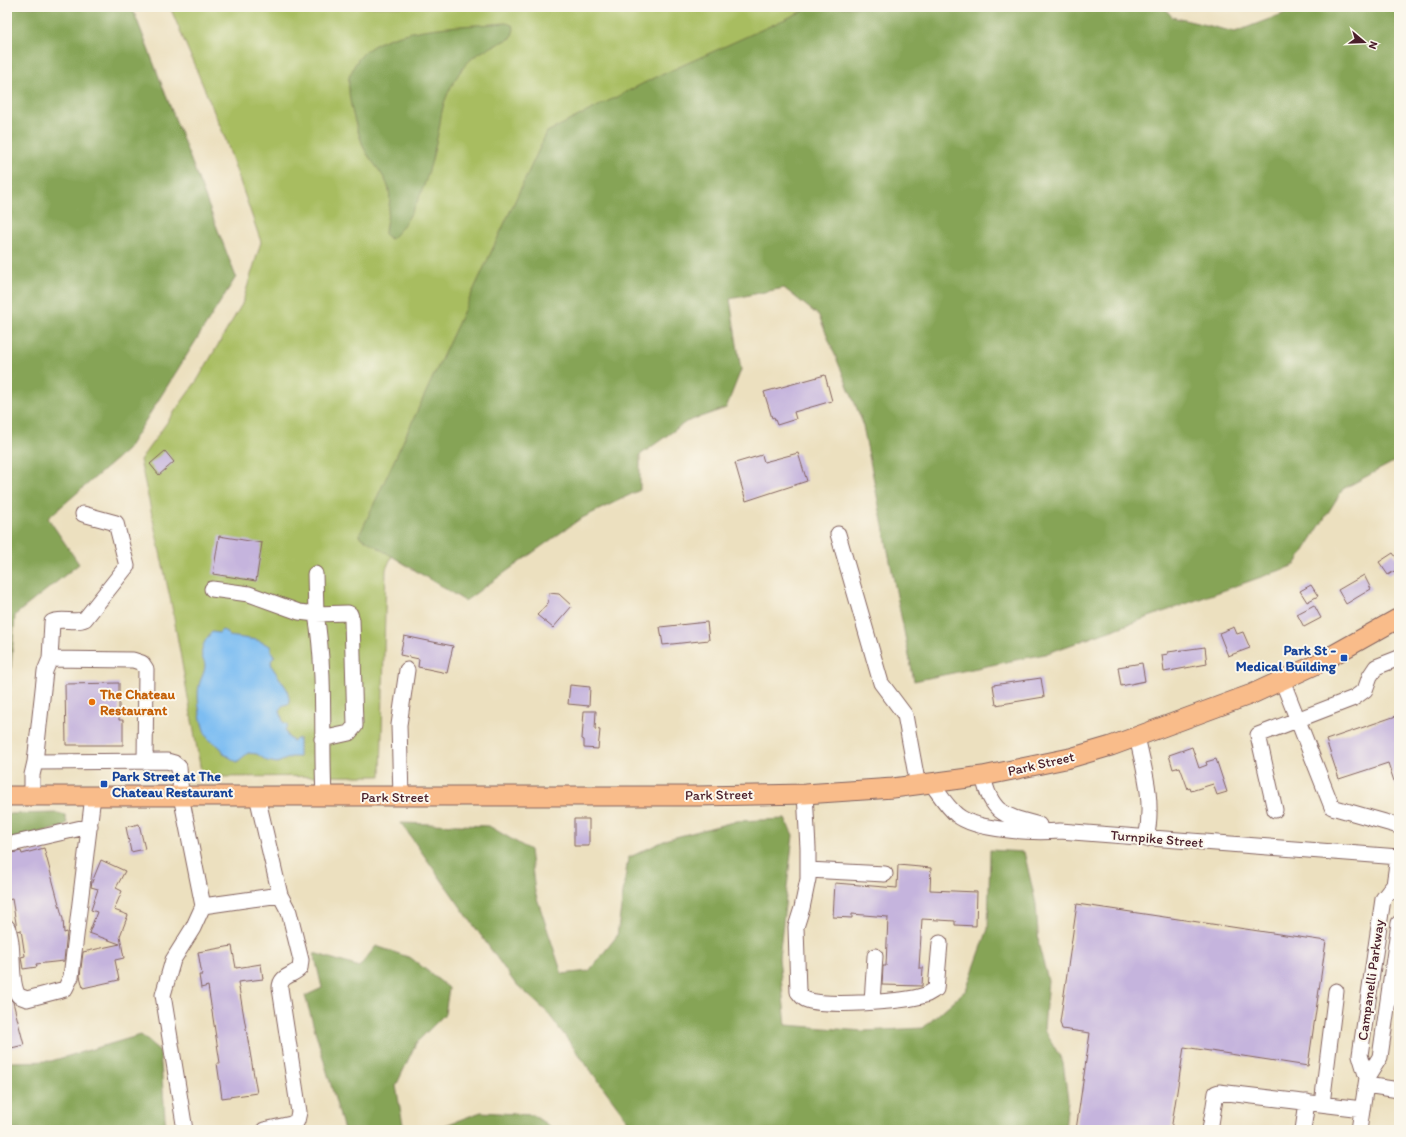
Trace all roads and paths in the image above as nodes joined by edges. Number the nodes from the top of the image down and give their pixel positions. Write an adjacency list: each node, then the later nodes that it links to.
1 (83, 514): 8 (street)
2 (838, 534): 17 (street)
3 (315, 574): 5 (street)
4 (212, 589): 5 (street)
5 (316, 614): 13 (street); 13 (street)
6 (1399, 618): 10 (main road, Park Street)
7 (1399, 658): 11 (street)
8 (50, 659): 14 (street); 15 (street)
9 (407, 670): 24 (street)
10 (1282, 680): 11 (street); 12 (main road, Park Street)
11 (1297, 720): 26 (street); 28 (street)
12 (1136, 737): 16 (main road, Park Street); 30 (street)
13 (322, 739): 25 (street)
14 (145, 761): 15 (street); 22 (street)
15 (35, 762): 19 (street)
16 (983, 776): 17 (main road, Park Street); 29 (street)
17 (925, 785): 18 (main road, Park Street); 29 (street, Turnpike Street)
18 (805, 794): 24 (main road, Park Street); 33 (street)
19 (32, 795): 20 (main road, Park Street); 21 (main road, Park Street)
20 (7, 796)
21 (93, 796): 22 (main road, Park Street); 27 (street)
22 (181, 796): 23 (main road, Park Street); 37 (street)
23 (257, 796): 25 (main road, Park Street); 36 (street)
24 (400, 796): 25 (main road, Park Street)
25 (324, 797)
26 (1275, 810)
27 (90, 826): 31 (street); 39 (street)
28 (1399, 826)
29 (1060, 831): 30 (street, Turnpike Street)
30 (1146, 839): 32 (street, Turnpike Street)
31 (7, 845)
32 (1398, 857): 35 (street, Campanelli Parkway)
33 (808, 870): 34 (street); 43 (street)
34 (885, 874)
35 (1397, 890): 44 (street, Campanelli Parkway)
36 (280, 895): 37 (street); 50 (street)
37 (203, 906): 49 (street)
38 (1399, 923): 44 (street, Campanelli Parkway)
39 (7, 927)
40 (940, 943): 43 (street)
41 (875, 956): 43 (street)
42 (1336, 991): 47 (street)
43 (872, 1002)
44 (1366, 1082): 45 (street); 48 (street, Campanelli Parkway)
45 (1399, 1090)
46 (1307, 1102): 47 (street); 51 (street); 52 (street)
47 (1322, 1104): 48 (street)
48 (1362, 1109): 53 (street, Campanelli Parkway)
49 (185, 1130)
50 (264, 1130)
51 (1210, 1130)
52 (1303, 1130)
53 (1359, 1130)

